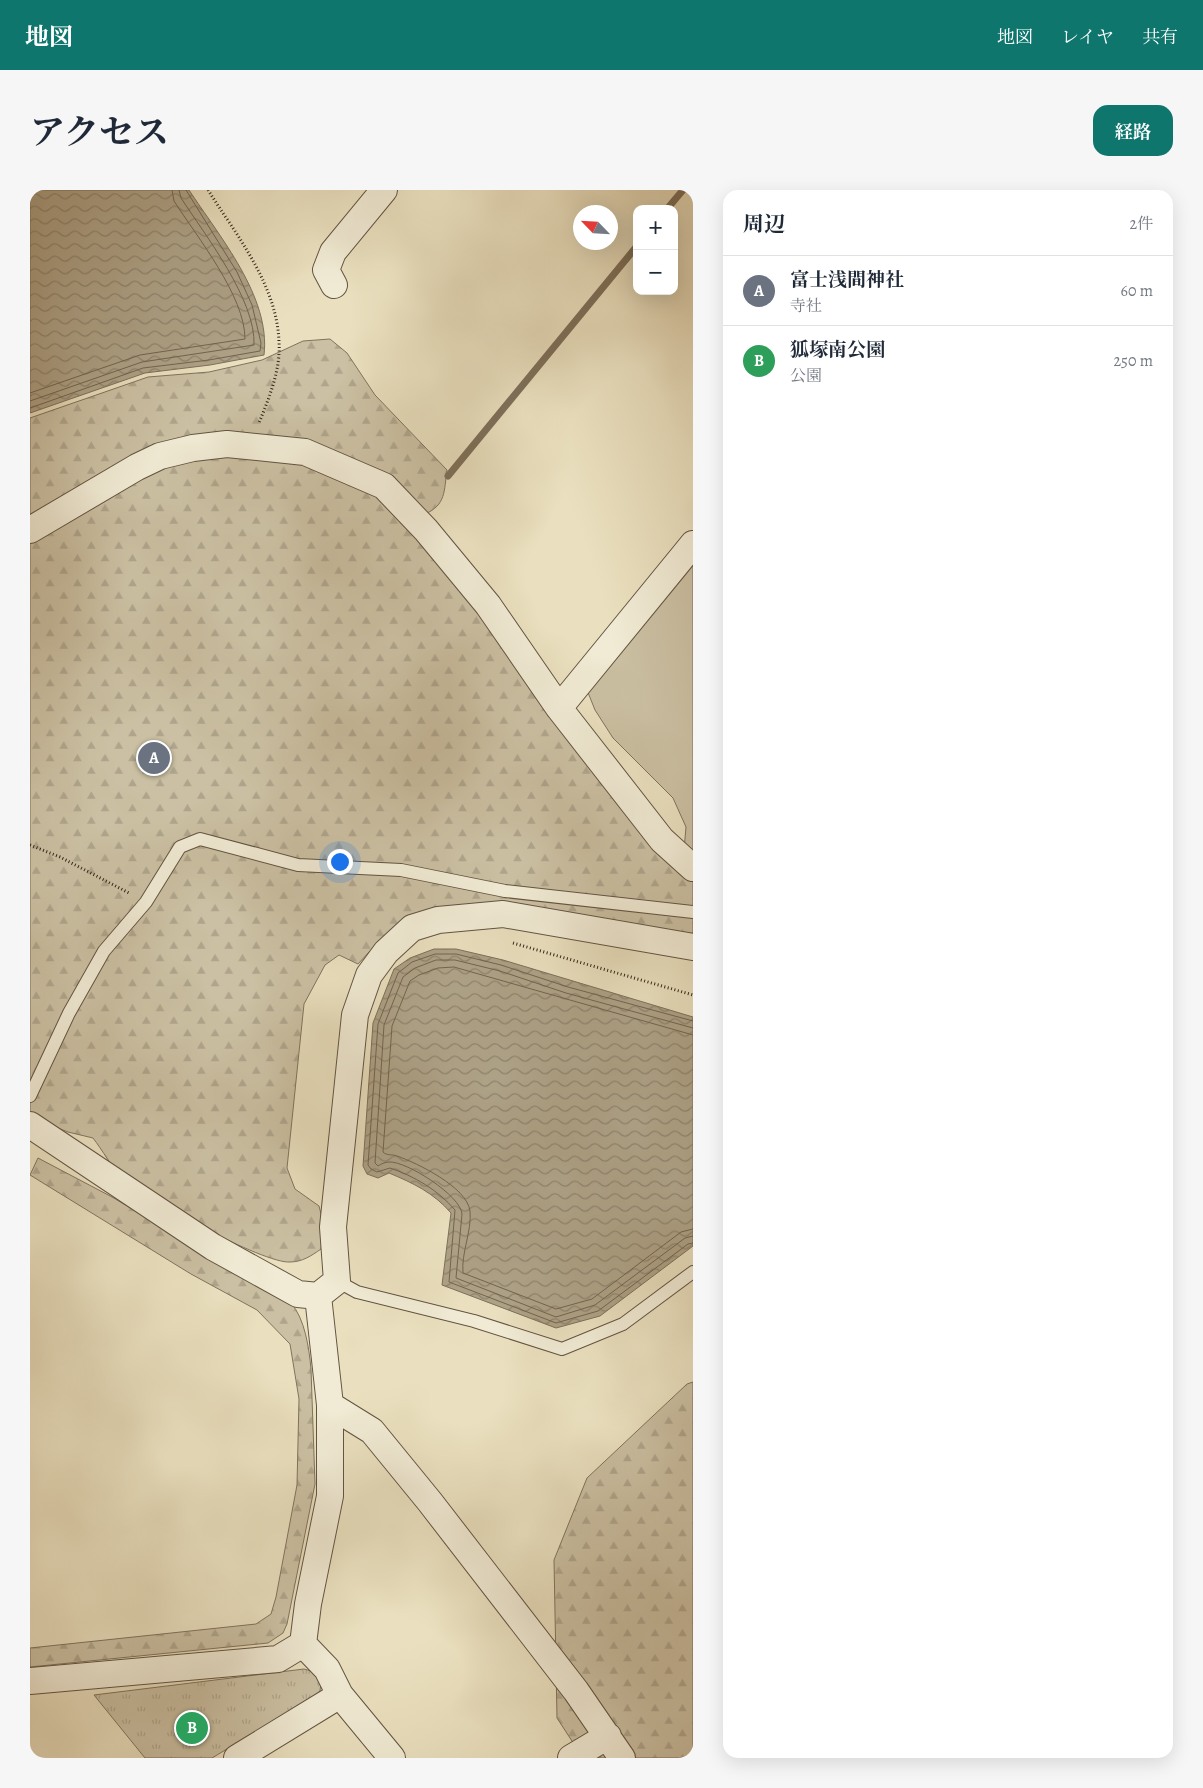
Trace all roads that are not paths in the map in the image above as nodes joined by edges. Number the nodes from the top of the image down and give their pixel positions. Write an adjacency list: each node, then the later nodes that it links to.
1 (384, 190): 2 (street)
2 (334, 285)
3 (30, 530): 5 (street)
4 (693, 544): 5 (street)
5 (559, 708): 6 (street)
6 (693, 868)
7 (693, 912): 9 (lane)
8 (693, 947): 12 (street)
9 (30, 1096)
10 (30, 1125): 12 (street)
11 (693, 1272): 12 (lane)
12 (327, 1288): 13 (street)
13 (330, 1405): 14 (street); 17 (street)
14 (303, 1644): 15 (street); 16 (street)
15 (30, 1681)
16 (340, 1695): 18 (street); 19 (street)
17 (608, 1736): 20 (street); 21 (street)
18 (237, 1758)
19 (392, 1758)
20 (571, 1758)
21 (622, 1758)

